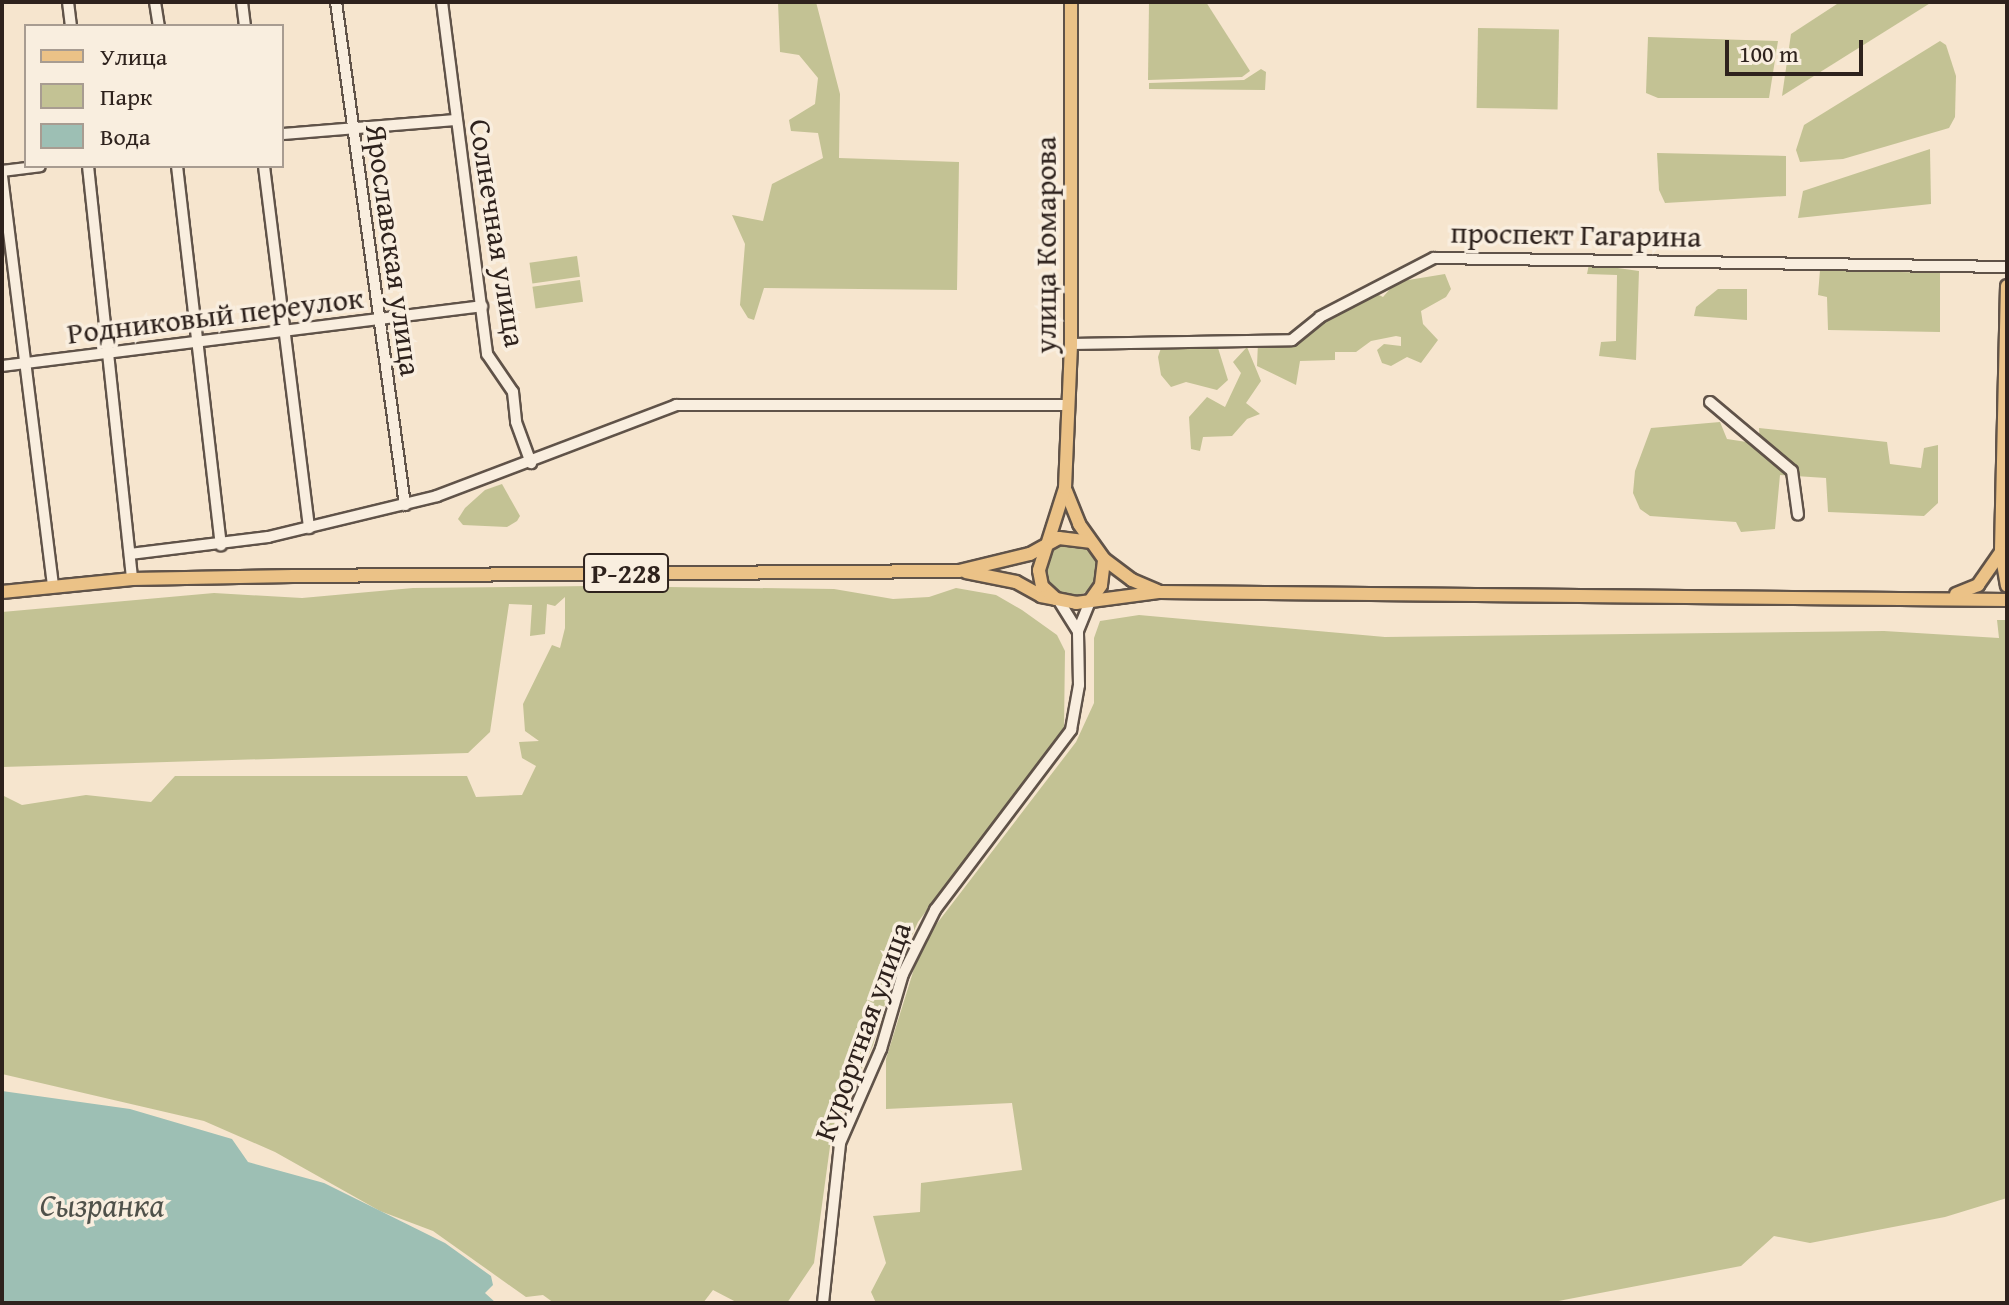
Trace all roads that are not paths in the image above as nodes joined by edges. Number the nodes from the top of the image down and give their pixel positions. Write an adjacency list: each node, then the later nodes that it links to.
1 (68, 2): 7 (street)
2 (155, 2): 8 (street)
3 (242, 2): 9 (street)
4 (336, 2): 11 (street, Ярославская улица)
5 (442, 2): 10 (street, Солнечная улица)
6 (1071, 2): 24 (main road, улица Комарова)
7 (71, 24)
8 (159, 24)
9 (245, 24)
10 (456, 120): 11 (street); 20 (street, Солнечная улица)
11 (352, 127): 12 (street); 21 (street, Ярославская улица)
12 (284, 134)
13 (30, 168): 17 (street)
14 (88, 168): 25 (street)
15 (177, 168): 23 (street)
16 (264, 168): 22 (street)
17 (2, 174): 26 (street)
18 (2007, 267): 24 (street, проспект Гагарина)
19 (2007, 286): 38 (main road)
20 (482, 306): 21 (street, Родниковый переулок); 30 (street, Солнечная улица)
21 (380, 319): 22 (street, Родниковый переулок); 32 (street, Ярославская улица)
22 (285, 331): 23 (street, Родниковый переулок); 34 (street)
23 (200, 338): 25 (street, Родниковый переулок); 36 (street)
24 (1071, 344): 29 (main road, улица Комарова)
25 (109, 351): 26 (street, Родниковый переулок); 39 (street)
26 (26, 363): 27 (street, Родниковый переулок); 43 (street)
27 (2, 366)
28 (1710, 402): 33 (street)
29 (1068, 405): 30 (street); 31 (main road, улица Комарова)
30 (531, 463): 32 (street)
31 (1065, 488): 35 (main road); 37 (main road)
32 (405, 505): 34 (street)
33 (1798, 515)
34 (309, 528): 36 (street)
35 (1090, 542): 37 (main road, Р-228); 40 (main road)
36 (221, 545): 39 (street)
37 (1042, 548): 41 (main road, Р-228); 49 (main road)
38 (2001, 552): 44 (main road); 47 (main road)
39 (130, 554): 42 (street)
40 (1104, 559): 46 (main road); 50 (main road)
41 (959, 571): 42 (main road, Р-228); 49 (main road, Р-228)
42 (132, 579): 43 (main road, Р-228)
43 (53, 584): 45 (main road, Р-228)
44 (2007, 585)
45 (2, 592)
46 (1160, 592): 47 (main road); 50 (main road)
47 (1936, 597): 48 (main road)
48 (2007, 600)
49 (1059, 601): 50 (main road, Р-228); 51 (street)
50 (1090, 601): 51 (street, Курортная улица)
51 (1078, 631): 52 (street, Курортная улица)
52 (823, 1303)

